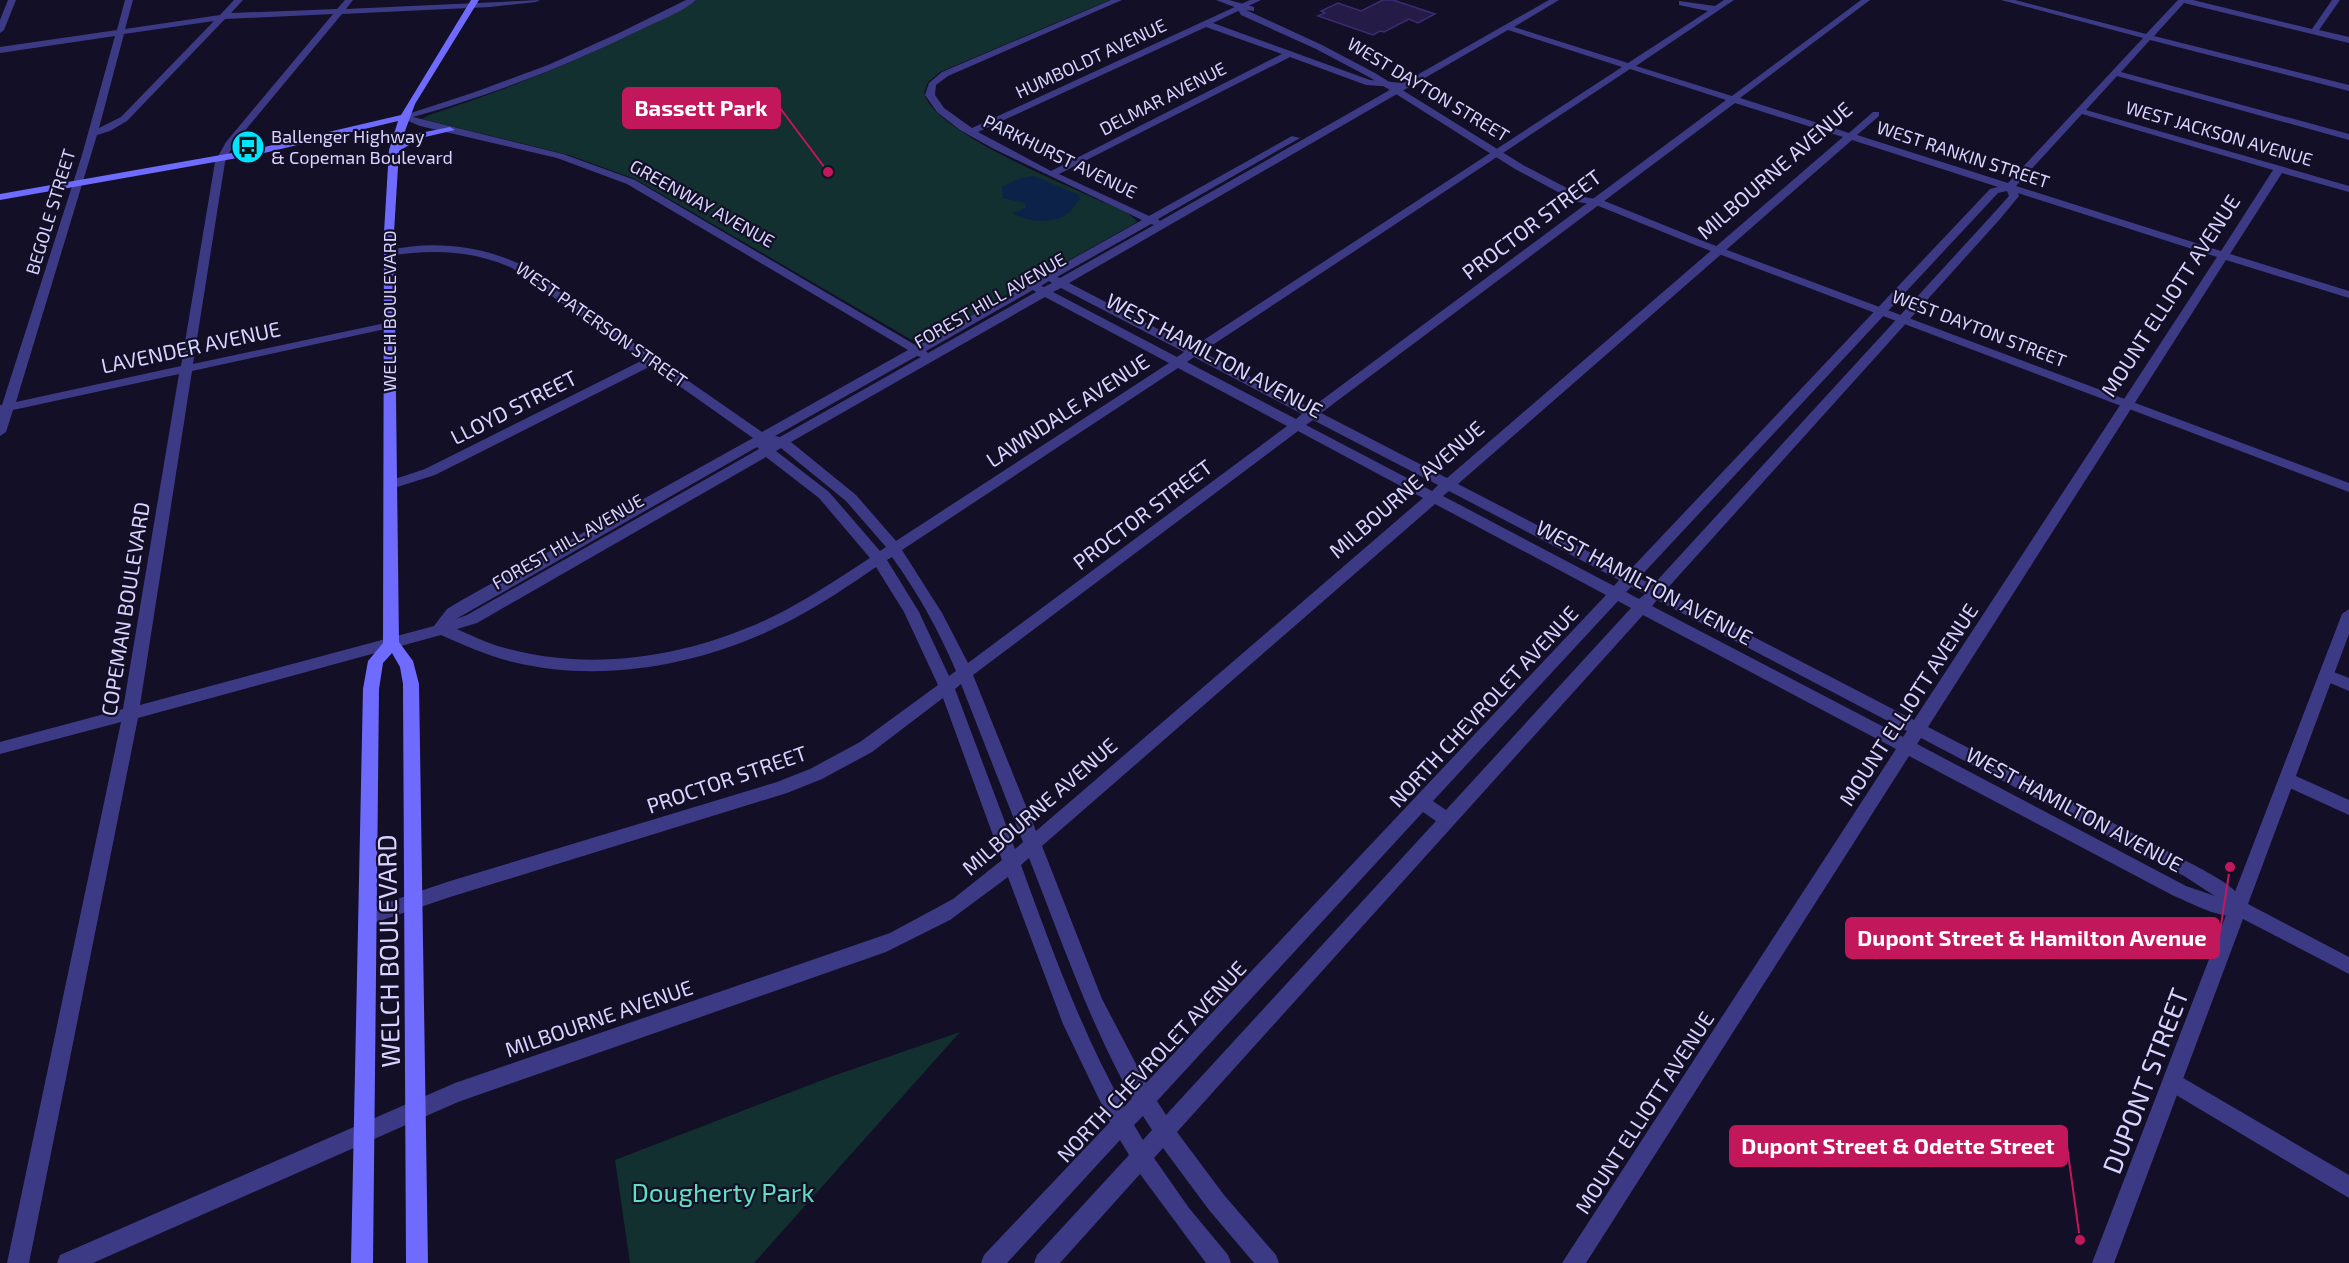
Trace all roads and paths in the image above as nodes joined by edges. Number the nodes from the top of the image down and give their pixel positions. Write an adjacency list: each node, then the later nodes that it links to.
1 (12, 0): 25 (street)
2 (129, 0): 27 (street, BEGOLE STREET)
3 (239, 0): 21 (street)
4 (536, 0): 16 (street)
5 (692, 0): 44 (street)
6 (1118, 0): 47 (street, PARKHURST AVENUE)
7 (1220, 0): 18 (street, WEST DAYTON STREET)
8 (1257, 0): 18 (street, HUMBOLDT AVENUE)
9 (1541, 0): 23 (street, FOREST HILL AVENUE)
10 (1555, 0): 24 (street, FOREST HILL AVENUE)
11 (1731, 0): 19 (street, LAWNDALE AVENUE)
12 (2005, 0): 28 (street)
13 (2182, 0): 26 (street); 28 (street, NORTH CHEVROLET AVENUE)
14 (2336, 0): 26 (street)
15 (1858, 1): 39 (street, PROCTOR STREET)
16 (473, 3): 17 (street); 44 (main road, WELCH BOULEVARD)
17 (345, 5): 21 (street); 55 (street, COPEMAN BOULEVARD)
18 (1240, 8): 22 (street, HUMBOLDT AVENUE); 36 (street, WEST DAYTON STREET)
19 (1716, 9): 20 (street, LAWNDALE AVENUE); 20 (street)
20 (1683, 13): 34 (street, LAWNDALE AVENUE)
21 (223, 17): 27 (street); 48 (street)
22 (1207, 24): 33 (street); 47 (street, HUMBOLDT AVENUE)
23 (1498, 24): 24 (street, WEST RANKIN STREET); 30 (street, FOREST HILL AVENUE)
24 (1509, 28): 31 (street, FOREST HILL AVENUE); 34 (street, WEST RANKIN STREET)
25 (0, 30)
26 (2314, 32): 29 (street)
27 (120, 33): 32 (street); 48 (street, BEGOLE STREET)
28 (2148, 36): 35 (street, NORTH CHEVROLET AVENUE); 37 (street)
29 (2349, 40)
30 (1466, 43): 31 (street); 36 (street, FOREST HILL AVENUE)
31 (1477, 46): 36 (street, FOREST HILL AVENUE)
32 (0, 50)
33 (1289, 54): 36 (street); 57 (street, DELMAR AVENUE)
34 (1630, 66): 39 (street, WEST RANKIN STREET); 53 (street, LAWNDALE AVENUE)
35 (2115, 73): 41 (street, NORTH CHEVROLET AVENUE); 50 (street)
36 (1399, 85): 38 (street, WEST DAYTON STREET); 40 (street, FOREST HILL AVENUE); 42 (street, FOREST HILL AVENUE); 53 (street, WEST DAYTON STREET)
37 (2349, 88)
38 (1422, 93)
39 (1734, 99): 49 (street, WEST RANKIN STREET); 62 (street, PROCTOR STREET)
40 (1349, 108): 42 (street); 51 (street, FOREST HILL AVENUE)
41 (2080, 111): 56 (street, WEST JACKSON AVENUE); 59 (street, NORTH CHEVROLET AVENUE)
42 (1361, 112): 54 (street, FOREST HILL AVENUE)
43 (1876, 114): 49 (street, MILBOURNE AVENUE)
44 (404, 117): 46 (street, GREENWAY AVENUE); 52 (main road, WELCH BOULEVARD); 55 (main road)
45 (1478, 128): 53 (street, WEST DAYTON STREET)
46 (450, 130): 52 (main road); 76 (street, GREENWAY AVENUE)
47 (971, 132): 57 (street, PARKHURST AVENUE)
48 (93, 133): 58 (street, BEGOLE STREET)
49 (1850, 136): 59 (street, WEST RANKIN STREET); 65 (street, MILBOURNE AVENUE)
50 (2349, 137)
51 (1277, 148): 54 (street); 63 (street, FOREST HILL AVENUE)
52 (394, 150): 66 (main road, WELCH BOULEVARD)
53 (1502, 150): 62 (street, WEST DAYTON STREET); 77 (street, LAWNDALE AVENUE)
54 (1289, 153): 64 (street, FOREST HILL AVENUE)
55 (221, 158): 58 (main road); 81 (street, COPEMAN BOULEVARD)
56 (2279, 169): 60 (street, WEST JACKSON AVENUE); 67 (street, MOUNT ELLIOTT AVENUE)
57 (1052, 174): 63 (street, PARKHURST AVENUE)
58 (78, 183): 61 (main road); 83 (street, BEGOLE STREET)
59 (2010, 187): 67 (street, WEST RANKIN STREET); 68 (street, NORTH CHEVROLET AVENUE); 69 (street, NORTH CHEVROLET AVENUE)
60 (2349, 189)
61 (0, 197)
62 (1598, 202): 65 (street, WEST DAYTON STREET); 84 (street, PROCTOR STREET)
63 (1150, 220): 64 (street, PARKHURST AVENUE); 70 (street, FOREST HILL AVENUE)
64 (1162, 226): 70 (street, FOREST HILL AVENUE)
65 (1718, 250): 73 (street, WEST DAYTON STREET); 91 (street, MILBOURNE AVENUE)
66 (389, 253): 75 (main road, WELCH BOULEVARD); 79 (street, WEST PATERSON STREET)
67 (2222, 255): 72 (street, WEST RANKIN STREET); 82 (street, MOUNT ELLIOTT AVENUE)
68 (1929, 260): 69 (street); 73 (street, NORTH CHEVROLET AVENUE)
69 (1950, 267): 74 (street, NORTH CHEVROLET AVENUE)
70 (1055, 280): 71 (street, FOREST HILL AVENUE); 77 (street, WEST HAMILTON AVENUE)
71 (1039, 289): 76 (street, FOREST HILL AVENUE); 78 (street, FOREST HILL AVENUE); 80 (street, WEST HAMILTON AVENUE)
72 (2349, 295)
73 (1880, 311): 74 (street, WEST DAYTON STREET); 87 (street, NORTH CHEVROLET AVENUE)
74 (1902, 319): 82 (street, WEST DAYTON STREET); 88 (street, NORTH CHEVROLET AVENUE)
75 (390, 325): 81 (street, LAVENDER AVENUE); 90 (main road, WELCH BOULEVARD)
76 (917, 351): 78 (street, GREENWAY AVENUE); 89 (street, FOREST HILL AVENUE)
77 (1193, 352): 80 (street, LAWNDALE AVENUE); 84 (street, WEST HAMILTON AVENUE)
78 (930, 358): 89 (street, FOREST HILL AVENUE)
79 (653, 360): 89 (street, WEST PATERSON STREET); 90 (street, LLOYD STREET)
80 (1178, 362): 85 (street, WEST HAMILTON AVENUE); 94 (street, LAWNDALE AVENUE)
81 (186, 369): 83 (street, LAVENDER AVENUE); 107 (street, COPEMAN BOULEVARD)
82 (2126, 404): 92 (street, WEST DAYTON STREET); 108 (street, MOUNT ELLIOTT AVENUE)
83 (4, 408): 86 (street, BEGOLE STREET)
84 (1313, 415): 85 (street, PROCTOR STREET); 91 (street, WEST HAMILTON AVENUE)
85 (1298, 426): 93 (street, WEST HAMILTON AVENUE); 103 (street, PROCTOR STREET)
86 (0, 432)
87 (1767, 432): 88 (street); 96 (street, NORTH CHEVROLET AVENUE)
88 (1791, 443): 97 (street, NORTH CHEVROLET AVENUE)
89 (771, 444): 94 (street, WEST PATERSON STREET); 95 (street, WEST PATERSON STREET); 101 (street, FOREST HILL AVENUE)
90 (391, 485): 102 (main road, WELCH BOULEVARD)
91 (1448, 485): 93 (street, MILBOURNE AVENUE); 96 (street, WEST HAMILTON AVENUE)
92 (2349, 488)
93 (1433, 497): 98 (street, WEST HAMILTON AVENUE); 115 (street, MILBOURNE AVENUE)
94 (894, 548): 95 (street, LAWNDALE AVENUE); 103 (street, WEST PATERSON STREET)
95 (878, 559): 101 (street, LAWNDALE AVENUE); 106 (street, WEST PATERSON STREET)
96 (1630, 579): 97 (street, WEST HAMILTON AVENUE); 98 (street, NORTH CHEVROLET AVENUE)
97 (1655, 592): 99 (street, NORTH CHEVROLET AVENUE); 108 (street, WEST HAMILTON AVENUE)
98 (1617, 594): 99 (street, WEST HAMILTON AVENUE); 112 (street, NORTH CHEVROLET AVENUE)
99 (1641, 607): 109 (street, WEST HAMILTON AVENUE); 114 (street, NORTH CHEVROLET AVENUE)
100 (2349, 614): 104 (street, DUPONT STREET)
101 (440, 628): 102 (street, FOREST HILL AVENUE)
102 (391, 644): 107 (street, FOREST HILL AVENUE); 117 (main road, WELCH BOULEVARD); 119 (main road, WELCH BOULEVARD)
103 (966, 674): 106 (street, PROCTOR STREET); 115 (street, WEST PATERSON STREET)
104 (2326, 675): 105 (street); 111 (street, DUPONT STREET)
105 (2349, 685)
106 (948, 687): 116 (street, WEST PATERSON STREET); 117 (street, PROCTOR STREET)
107 (130, 713): 110 (street, FOREST HILL AVENUE); 129 (street, COPEMAN BOULEVARD)
108 (1918, 729): 109 (street, MOUNT ELLIOTT AVENUE); 118 (street, WEST HAMILTON AVENUE)
109 (1906, 747): 118 (street, WEST HAMILTON AVENUE); 137 (street, MOUNT ELLIOTT AVENUE)
110 (0, 748)
111 (2287, 779): 113 (street); 118 (street, DUPONT STREET)
112 (1422, 803): 114 (street); 122 (street, NORTH CHEVROLET AVENUE)
113 (2349, 808)
114 (1448, 820): 126 (street, NORTH CHEVROLET AVENUE)
115 (1032, 843): 116 (street, MILBOURNE AVENUE); 122 (street, WEST PATERSON STREET)
116 (1012, 861): 123 (street, MILBOURNE AVENUE); 124 (street, WEST PATERSON STREET)
117 (415, 902): 119 (street, PROCTOR STREET); 123 (main road, WELCH BOULEVARD)
118 (2239, 908): 120 (street, WEST HAMILTON AVENUE); 121 (street, DUPONT STREET)
119 (368, 916): 125 (main road, WELCH BOULEVARD)
120 (2349, 966)
121 (2173, 1082): 128 (street); 138 (street, DUPONT STREET)
122 (1144, 1100): 124 (street, NORTH CHEVROLET AVENUE); 126 (street, WEST PATERSON STREET)
123 (416, 1109): 125 (street, MILBOURNE AVENUE); 132 (main road, WELCH BOULEVARD)
124 (1122, 1124): 127 (street, WEST PATERSON STREET); 133 (street, NORTH CHEVROLET AVENUE)
125 (365, 1131): 130 (street, MILBOURNE AVENUE); 131 (main road, WELCH BOULEVARD)
126 (1165, 1131): 127 (street, NORTH CHEVROLET AVENUE); 136 (street, WEST PATERSON STREET)
127 (1142, 1157): 134 (street, NORTH CHEVROLET AVENUE); 135 (street, WEST PATERSON STREET)
128 (2349, 1187)
129 (18, 1263)
130 (68, 1263)
131 (362, 1263)
132 (417, 1263)
133 (992, 1263)
134 (1045, 1263)
135 (1220, 1263)
136 (1269, 1263)
137 (1573, 1263)
138 (2103, 1263)

